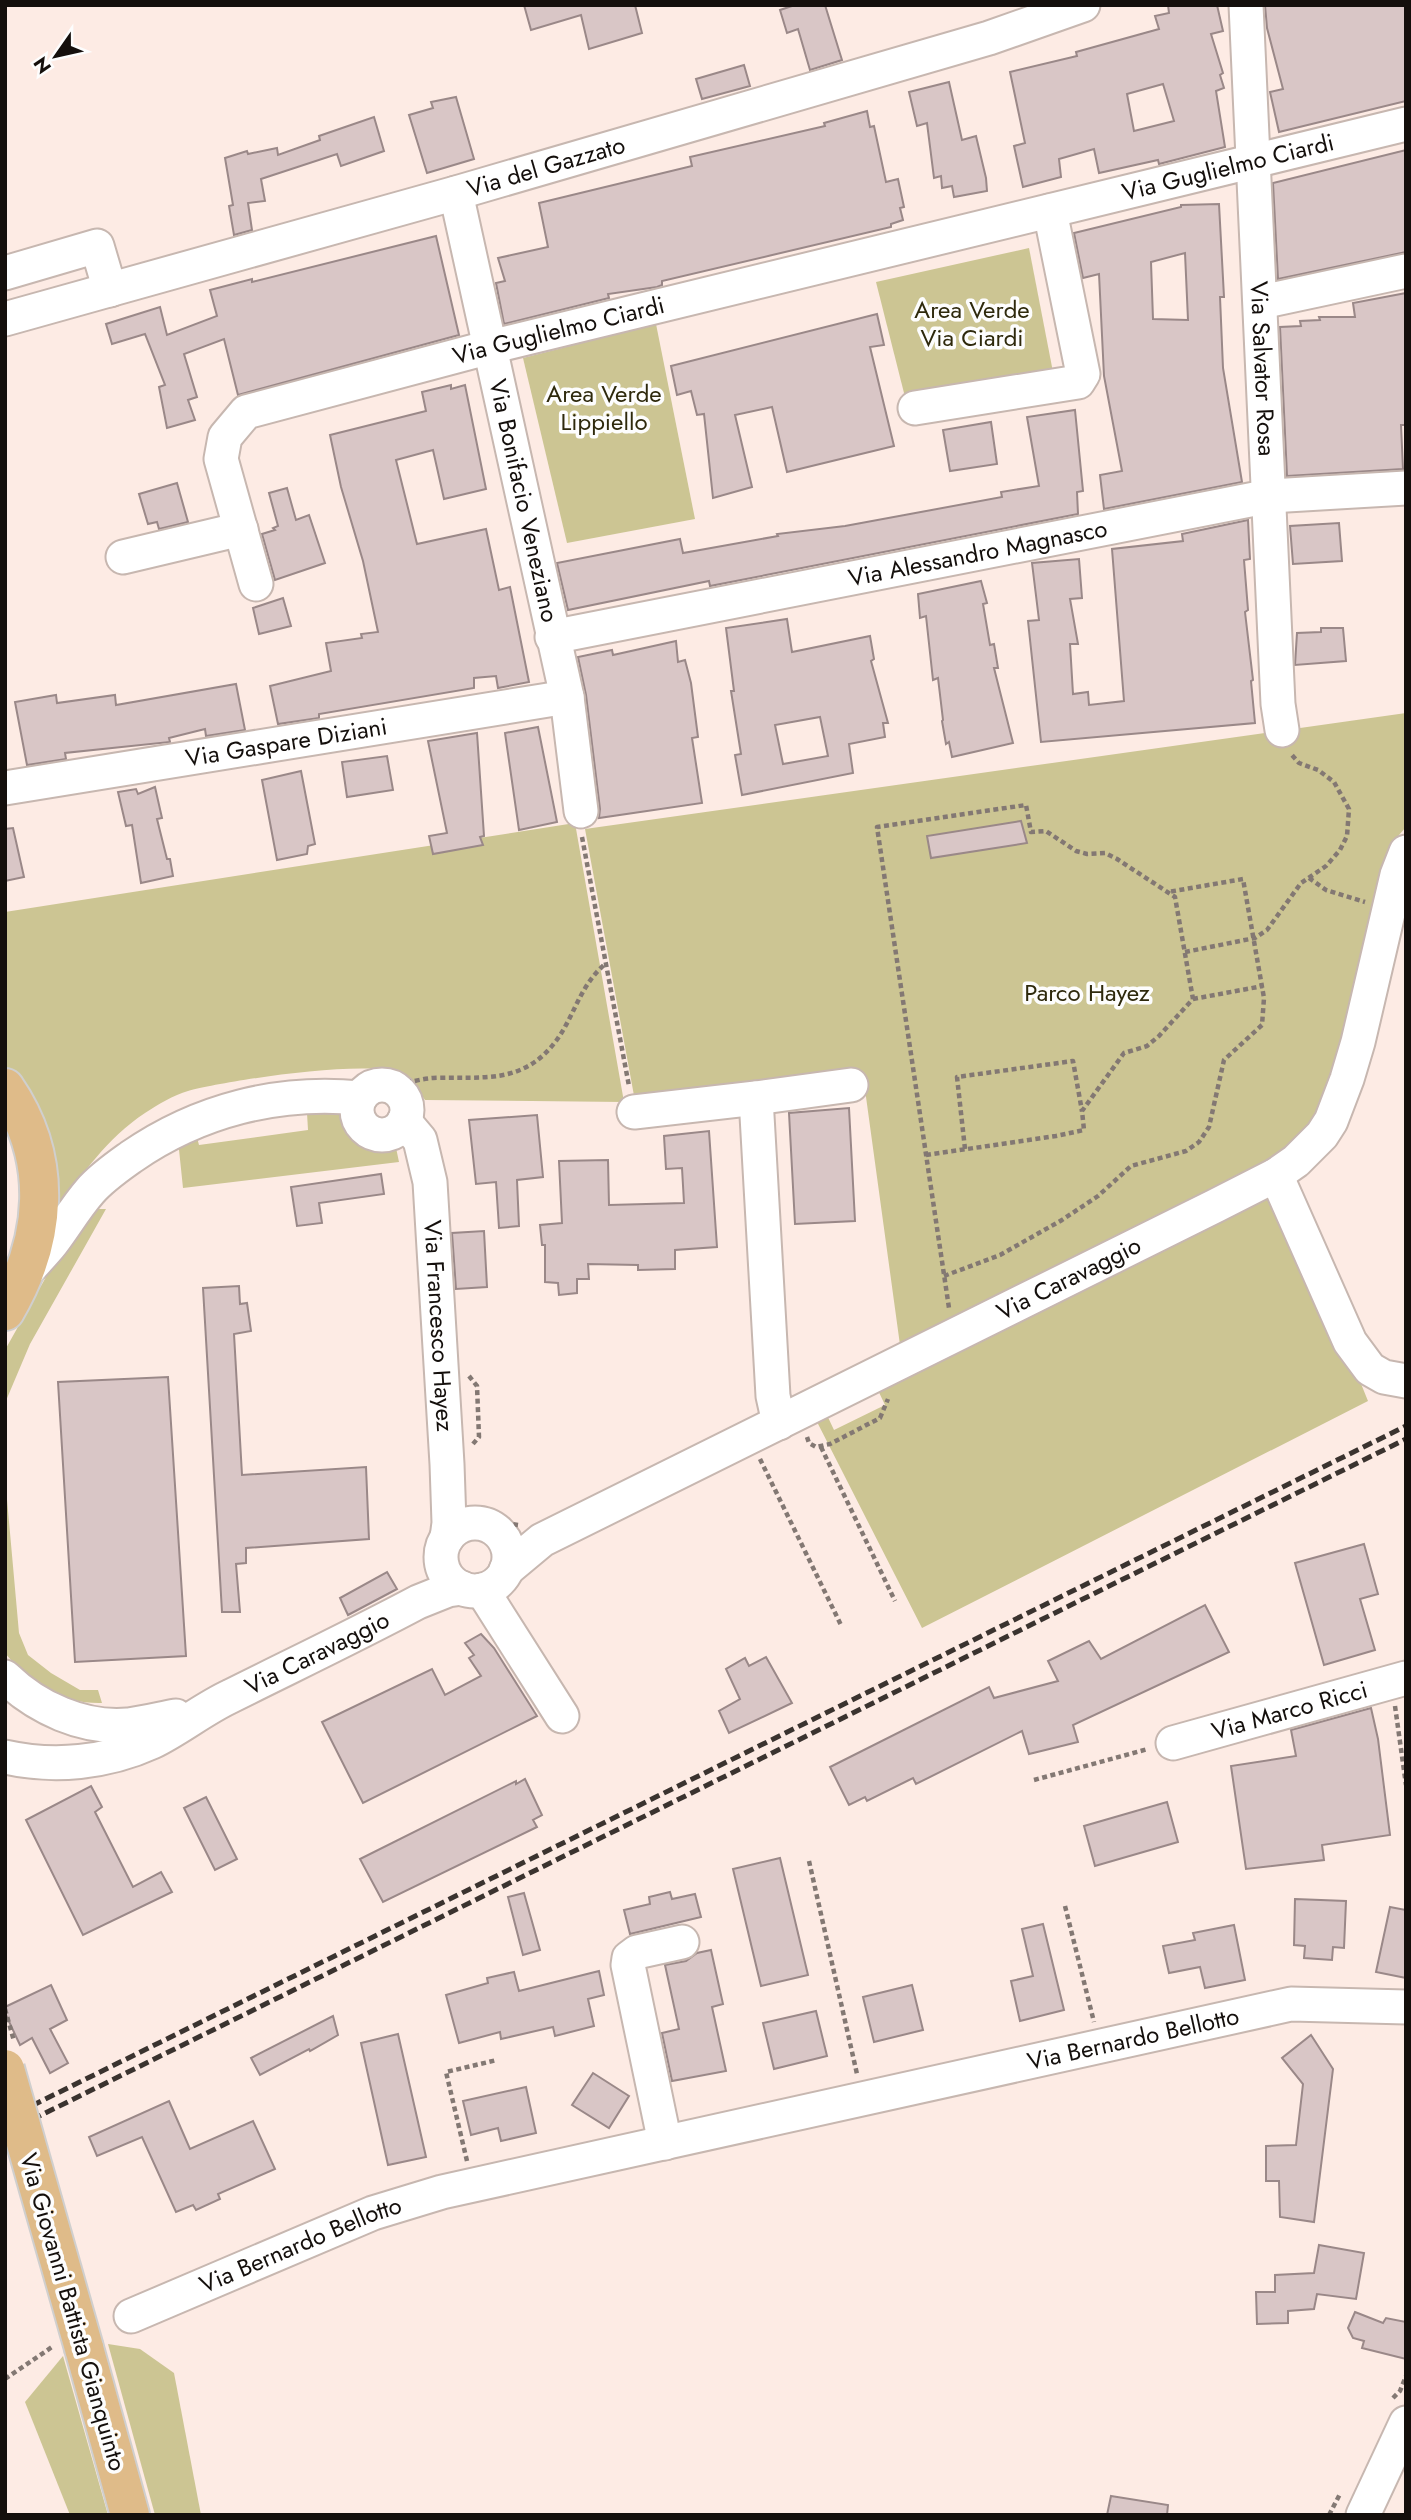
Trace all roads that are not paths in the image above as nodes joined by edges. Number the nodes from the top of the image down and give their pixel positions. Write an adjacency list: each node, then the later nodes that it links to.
1 (1246, 5): 4 (street, Via Salvator Rosa)
2 (1075, 7): 5 (street, Via del Gazzato)
3 (1406, 124): 4 (street, Via Guglielmo Ciardi)
4 (1254, 161): 6 (street, Via Guglielmo Ciardi); 10 (street, Via Salvator Rosa)
5 (456, 193): 9 (street, Via del Gazzato); 12 (street, Via Bonifacio Veneziano)
6 (1050, 211): 12 (street, Via Guglielmo Ciardi); 13 (street)
7 (1406, 271): 10 (street)
8 (5, 273): 9 (street)
9 (110, 290): 11 (street, Via del Gazzato)
10 (1261, 302): 15 (street, Via Salvator Rosa)
11 (5, 319)
12 (490, 347): 16 (street, Via Guglielmo Ciardi); 19 (street, Via Bonifacio Veneziano)
13 (915, 408)
14 (1406, 488): 15 (street, Via Alessandro Magnasco)
15 (1270, 496): 19 (street, Via Alessandro Magnasco); 21 (street, Via Salvator Rosa)
16 (241, 529): 17 (street); 18 (street, Via Guglielmo Ciardi)
17 (123, 557)
18 (256, 584)
19 (552, 637): 20 (street, Via Bonifacio Veneziano)
20 (566, 697): 22 (street, Via Gaspare Diziani); 23 (street, Via Bonifacio Veneziano)
21 (1282, 730)
22 (5, 788)
23 (581, 811)
24 (1406, 852): 31 (street, Via Caravaggio)
25 (851, 1085): 28 (street)
26 (5, 1088): 32 (main road)
27 (375, 1093): 30 (street); 30 (street); 32 (street)
28 (756, 1098): 29 (street); 35 (street)
29 (634, 1112)
30 (404, 1121): 36 (street, Via Francesco Hayez)
31 (1276, 1175): 34 (street); 35 (street, Via Caravaggio)
32 (27, 1271): 33 (main road)
33 (5, 1311)
34 (1406, 1381)
35 (794, 1426): 36 (street, Via Caravaggio)
36 (489, 1557): 39 (street, Via Caravaggio); 40 (street)
37 (1399, 1680): 41 (street, Via Marco Ricci)
38 (7, 1681): 39 (street, Via Caravaggio)
39 (209, 1706): 42 (street, Via Caravaggio)
40 (562, 1716)
41 (1174, 1743)
42 (5, 1757)
43 (682, 1942): 46 (street)
44 (1406, 2007): 46 (street, Via Bernardo Bellotto)
45 (10, 2055): 49 (main road, Via Giovanni Battista Gianquinto, bridge)
46 (665, 2143): 47 (street, Via Bernardo Bellotto)
47 (131, 2316)
48 (1399, 2411): 50 (street)
49 (130, 2515)
50 (1363, 2515)

